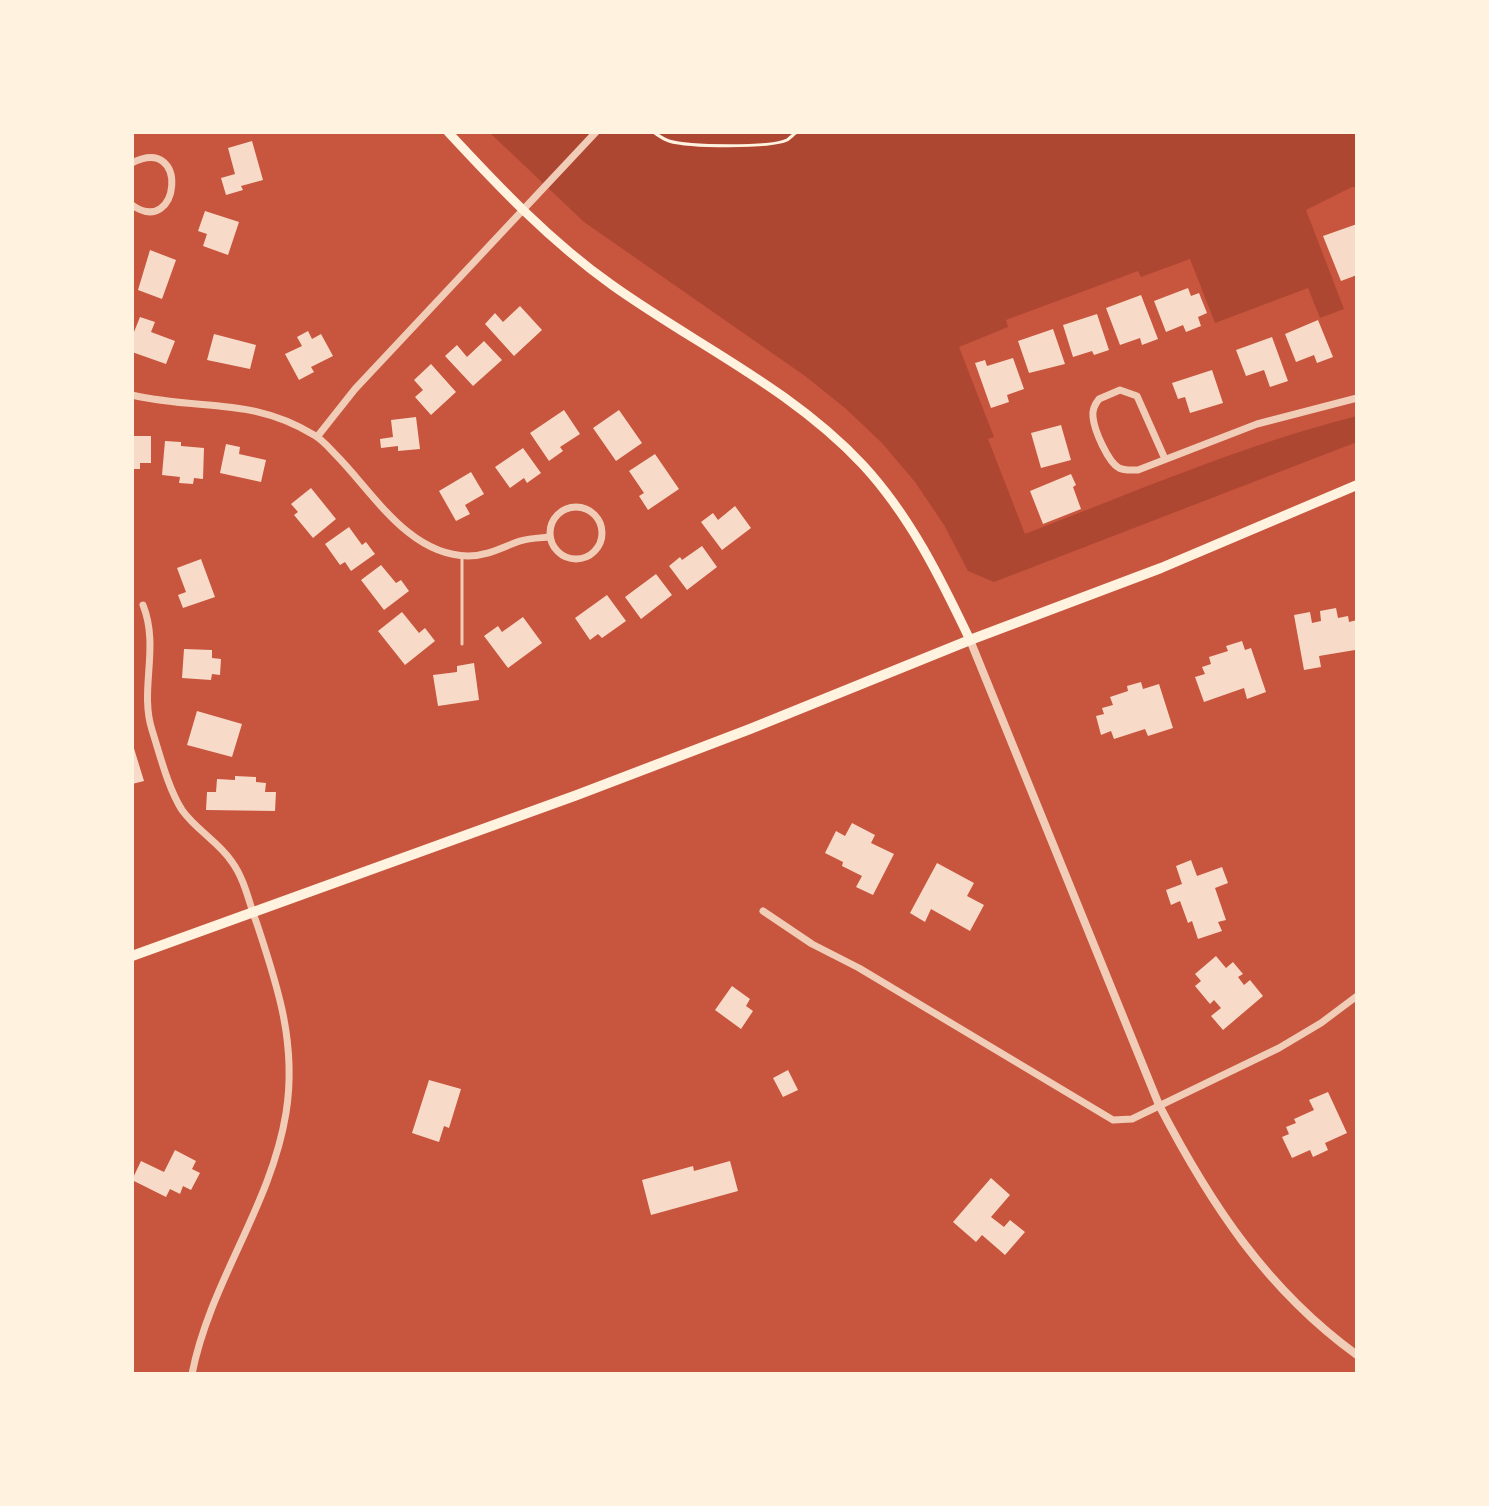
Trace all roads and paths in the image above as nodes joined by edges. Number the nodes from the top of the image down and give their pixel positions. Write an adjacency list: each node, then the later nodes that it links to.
1 (448, 132): 7 (main road)
2 (596, 132): 7 (street)
3 (653, 132): 4 (path)
4 (797, 132)
5 (132, 163): 6 (street)
6 (132, 205)
7 (522, 211): 10 (street); 16 (main road)
8 (132, 395): 10 (street)
9 (1357, 398): 11 (street)
10 (317, 437): 14 (street)
11 (1165, 459): 11 (street)
12 (1357, 485): 16 (main road)
13 (550, 537): 13 (street); 14 (street)
14 (462, 555): 17 (lane)
15 (143, 605): 19 (street)
16 (970, 640): 19 (main road); 22 (street)
17 (462, 644)
18 (763, 911): 22 (street)
19 (253, 912): 20 (main road); 24 (street)
20 (132, 956)
21 (1357, 996): 22 (street)
22 (1159, 1105): 23 (street)
23 (1357, 1355)
24 (192, 1374)

